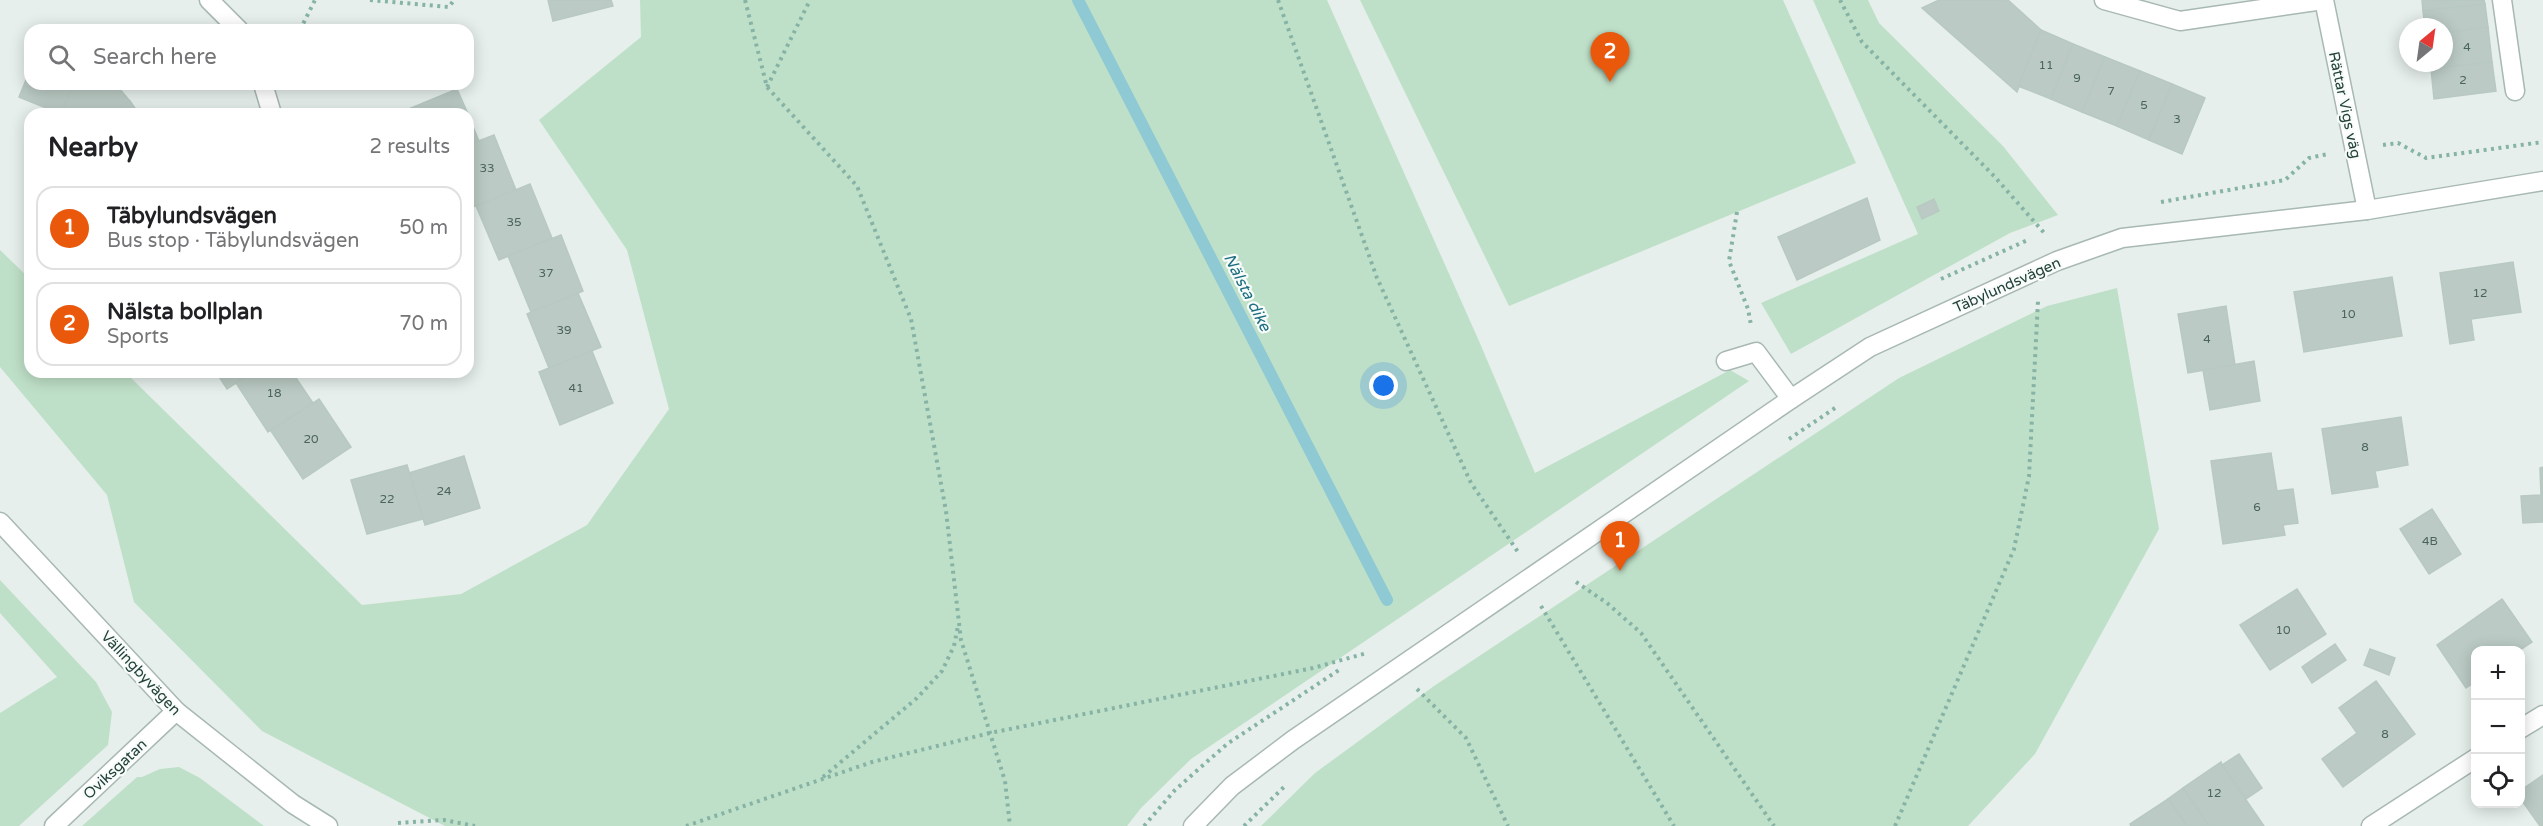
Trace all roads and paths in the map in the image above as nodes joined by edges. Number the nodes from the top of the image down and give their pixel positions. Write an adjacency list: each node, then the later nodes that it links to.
1 (209, 0): 12 (street)
2 (315, 0): 13 (path)
3 (370, 0): 4 (path)
4 (454, 0)
5 (745, 0): 14 (path)
6 (810, 0): 14 (path)
7 (1278, 0): 31 (path)
8 (1840, 0): 21 (path)
9 (2104, 0): 10 (street)
10 (2323, 0): 19 (street, Rättar Vigs väg)
11 (2502, 0): 16 (street)
12 (233, 24)
13 (303, 24)
14 (767, 87): 38 (path)
15 (264, 90): 17 (street)
16 (2515, 91)
17 (270, 108)
18 (2543, 181): 19 (street, Täbylundsvägen)
19 (2367, 210): 27 (street, Täbylundsvägen)
20 (1737, 212): 25 (path)
21 (2045, 233)
22 (2048, 296): 23 (path)
23 (2038, 300): 24 (path); 61 (path)
24 (2028, 305)
25 (1756, 352): 26 (street); 27 (street)
26 (1726, 361)
27 (1791, 399): 56 (street, Täbylundsvägen)
28 (1843, 403): 29 (path)
29 (1784, 443)
30 (0, 522): 43 (street, Vällingbyvägen)
31 (1517, 550)
32 (1586, 576): 33 (path)
33 (1576, 582): 34 (path); 60 (path)
34 (1567, 588)
35 (1550, 600): 36 (path)
36 (1541, 605): 37 (path); 59 (path)
37 (1531, 612)
38 (959, 622): 46 (path); 49 (path)
39 (1366, 652): 46 (path)
40 (1425, 684): 41 (path)
41 (1417, 689): 42 (path); 58 (path)
42 (1407, 696)
43 (176, 711): 51 (street, Oviksgatan); 52 (street, Vällingbyvägen)
44 (2543, 715): 45 (street)
45 (2525, 726)
46 (990, 733): 49 (path); 55 (path)
47 (2471, 761): 62 (street)
48 (1294, 777): 57 (path)
49 (821, 779): 54 (path)
50 (398, 823): 53 (path)
51 (54, 826)
52 (328, 826)
53 (475, 826)
54 (686, 826)
55 (1010, 826)
56 (1193, 826)
57 (1244, 826)
58 (1508, 826)
59 (1674, 826)
60 (1774, 826)
61 (1895, 826)
62 (2371, 826)

